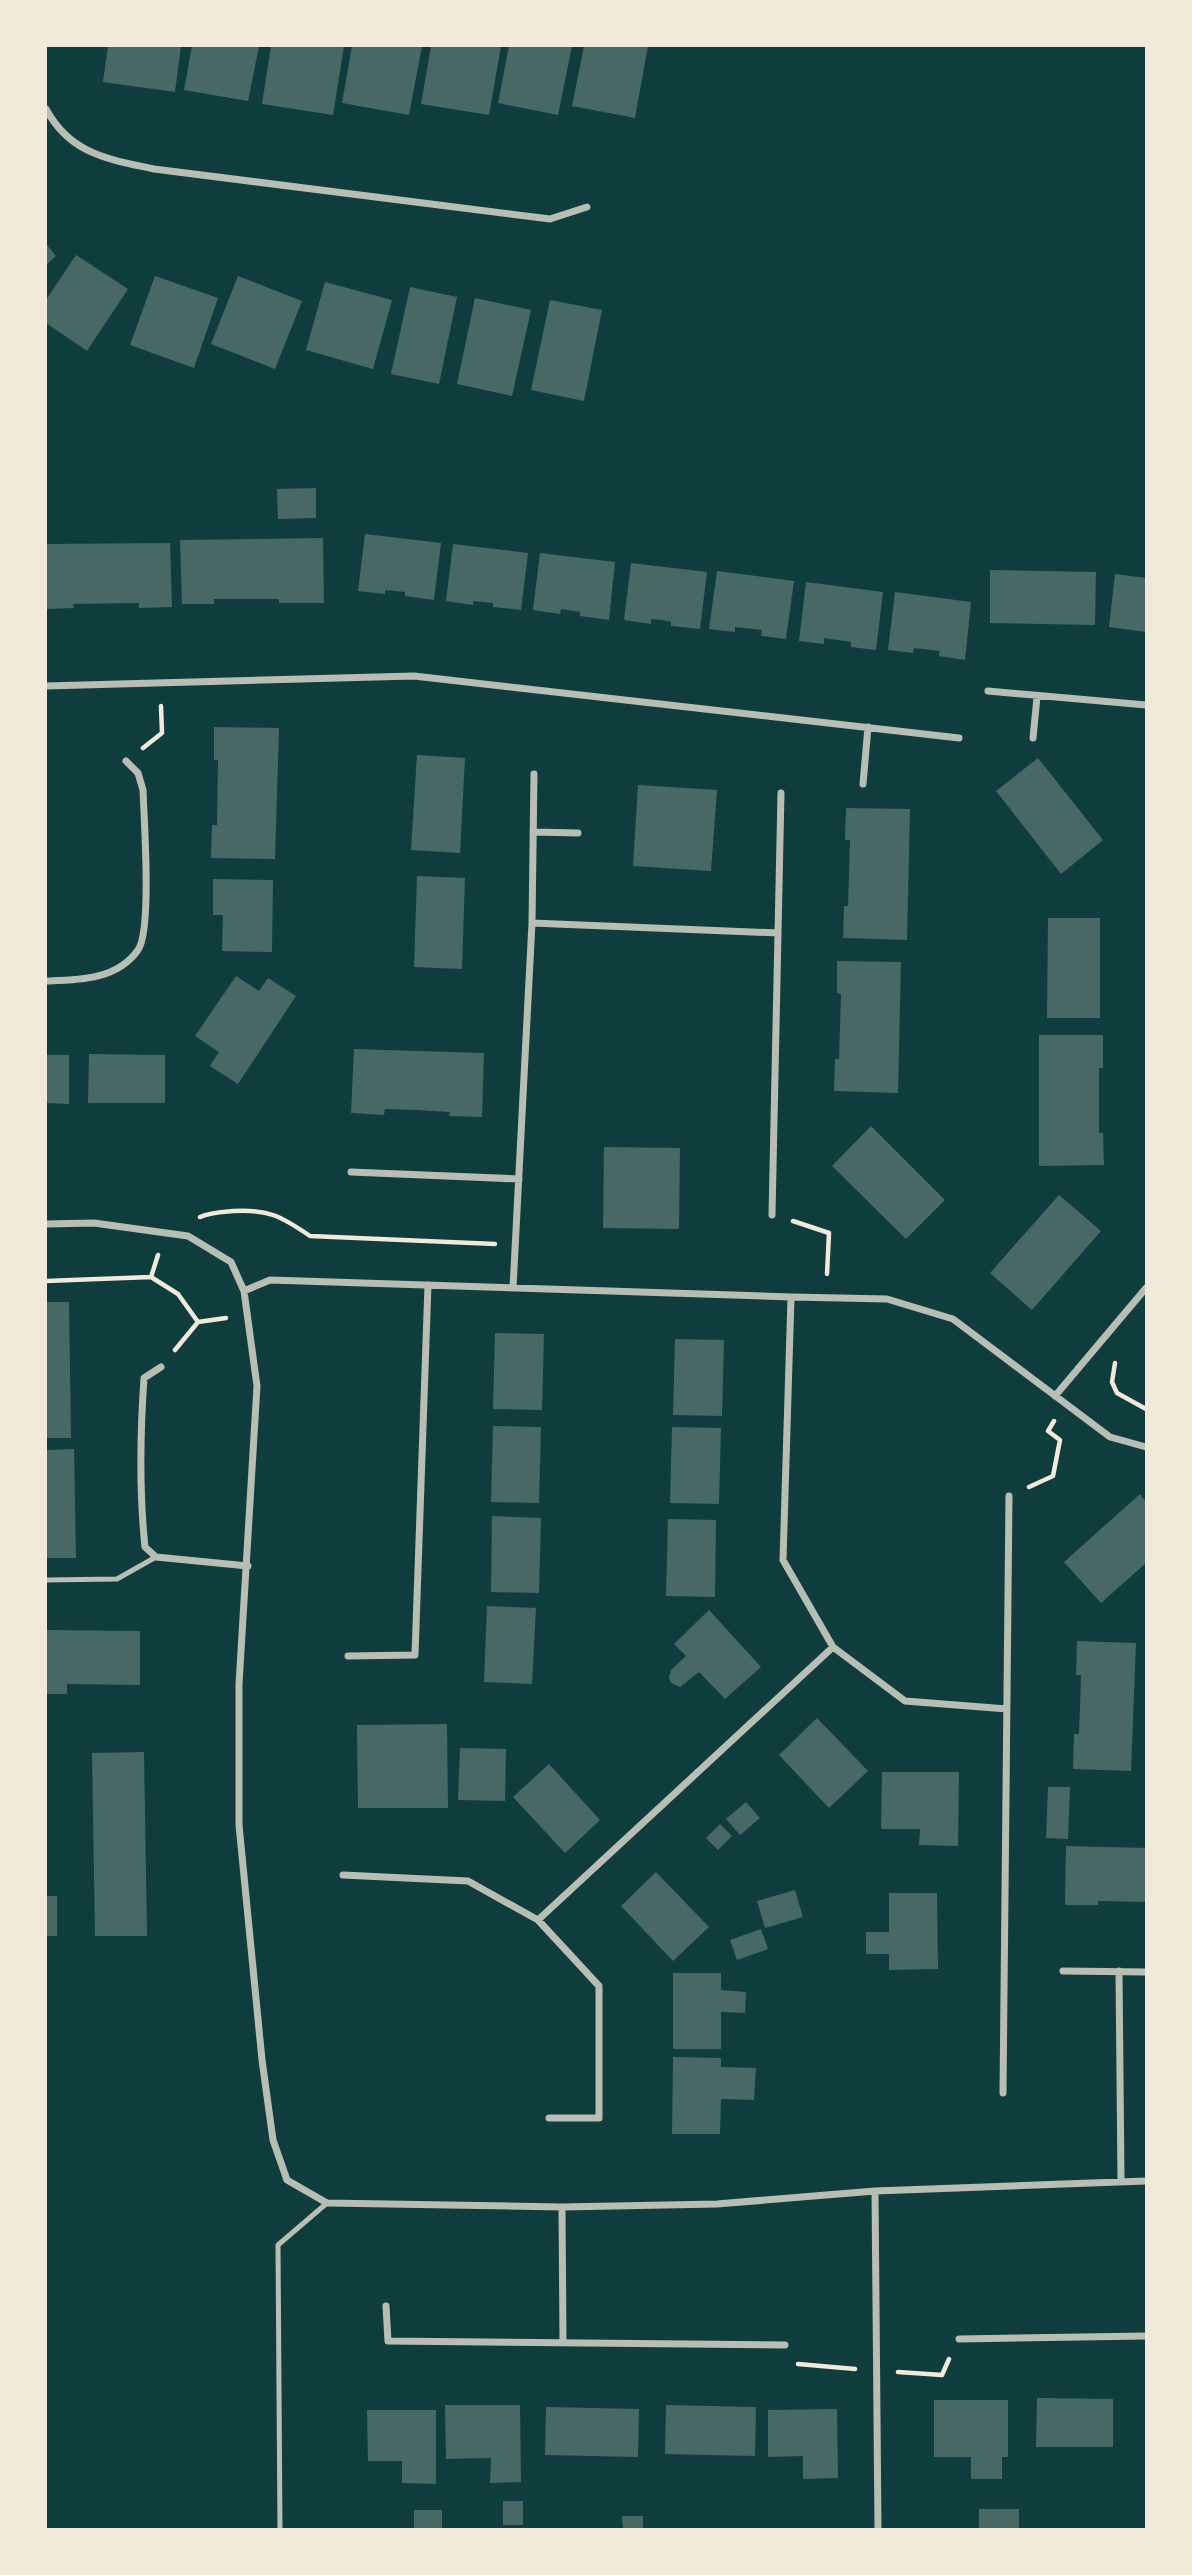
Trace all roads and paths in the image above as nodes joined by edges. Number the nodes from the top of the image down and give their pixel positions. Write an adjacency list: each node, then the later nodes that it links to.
1 (46, 109): 2 (street)
2 (587, 207)
3 (160, 683): 4 (street); 8 (street); 11 (path)
4 (46, 686)
5 (988, 691): 6 (street)
6 (1037, 697): 7 (street); 10 (street)
7 (1146, 705)
8 (868, 727): 9 (street); 13 (street)
9 (960, 738)
10 (1032, 738)
11 (126, 761): 19 (street)
12 (534, 774): 15 (street)
13 (863, 785)
14 (781, 793): 18 (street)
15 (533, 832): 16 (street); 17 (street)
16 (578, 833)
17 (532, 923): 18 (street); 21 (street)
18 (778, 933): 22 (street)
19 (46, 981)
20 (351, 1172): 21 (street)
21 (519, 1179): 25 (street)
22 (772, 1215): 33 (path)
23 (46, 1224): 24 (street)
24 (165, 1233): 25 (path); 26 (path); 31 (street)
25 (515, 1244): 29 (street)
26 (152, 1277): 27 (path); 35 (path)
27 (46, 1281)
28 (428, 1285): 29 (street); 31 (street); 47 (street)
29 (513, 1287): 32 (street)
30 (1146, 1288): 38 (street)
31 (244, 1291): 34 (street)
32 (791, 1297): 33 (street); 46 (street)
33 (826, 1298): 38 (street)
34 (247, 1316): 35 (path); 44 (street)
35 (198, 1322): 37 (path)
36 (1123, 1354): 40 (path)
37 (161, 1367): 43 (street)
38 (1055, 1396): 39 (street)
39 (1065, 1404): 41 (street); 42 (path)
40 (1146, 1409)
41 (1146, 1447)
42 (1009, 1496): 48 (street)
43 (156, 1557): 44 (street); 45 (lane)
44 (248, 1566): 59 (street)
45 (46, 1580)
46 (833, 1647): 48 (street); 50 (street)
47 (348, 1656)
48 (1007, 1709): 54 (street)
49 (343, 1875): 50 (street)
50 (538, 1920): 55 (street)
51 (1063, 1971): 52 (street)
52 (1119, 1971): 53 (street); 56 (street)
53 (1146, 1972)
54 (1003, 2093)
55 (549, 2118)
56 (1121, 2180): 57 (street); 58 (street)
57 (1146, 2181)
58 (875, 2191): 60 (street); 67 (street)
59 (327, 2203): 60 (street); 66 (lane)
60 (562, 2207): 64 (street)
61 (386, 2306): 64 (street)
62 (1146, 2336): 63 (street)
63 (959, 2339)
64 (563, 2342): 65 (street)
65 (785, 2345)
66 (279, 2529)
67 (877, 2529)

